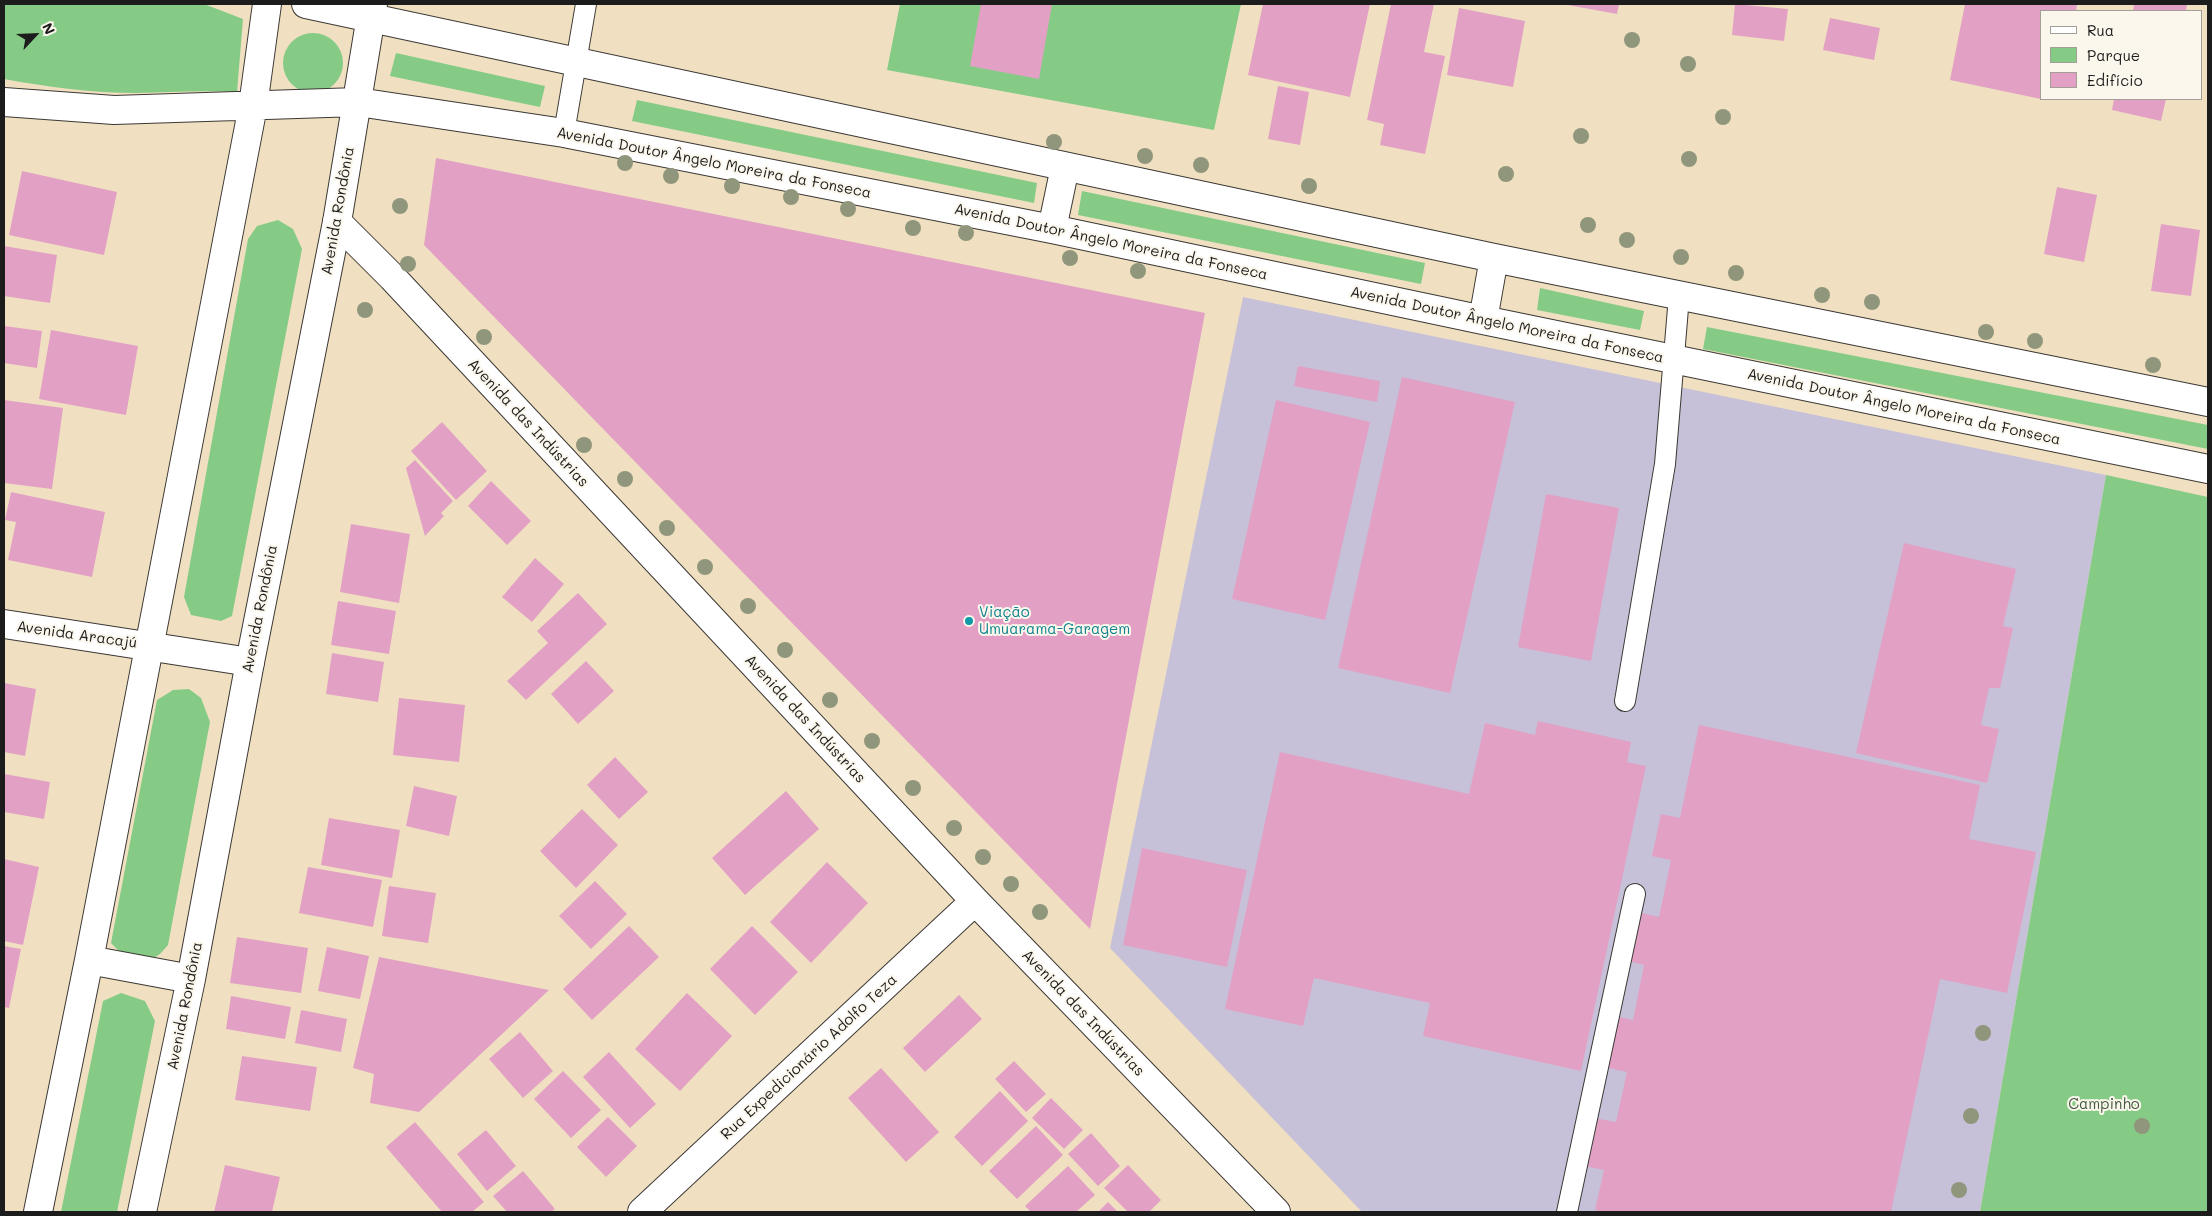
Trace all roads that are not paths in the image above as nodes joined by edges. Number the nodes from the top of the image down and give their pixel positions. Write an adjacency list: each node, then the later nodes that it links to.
1 (268, 4): 8 (street)
2 (306, 4): 4 (street)
3 (586, 4): 5 (lane)
4 (372, 11): 5 (street); 7 (street, Avenida Rondônia)
5 (575, 62): 9 (lane); 10 (street)
6 (4, 102): 8 (street, Avenida Doutor Ângelo Moreira da Fonseca)
7 (358, 102): 8 (street, Avenida Doutor Ângelo Moreira da Fonseca); 9 (street, Avenida Doutor Ângelo Moreira da Fonseca); 11 (street, Avenida Rondônia)
8 (253, 106): 20 (street)
9 (564, 133): 12 (street, Avenida Doutor Ângelo Moreira da Fonseca)
10 (1065, 167): 12 (street); 13 (street)
11 (337, 222): 21 (street, Avenida Rondônia); 24 (street, Avenida das Indústrias)
12 (1052, 229): 15 (street, Avenida Doutor Ângelo Moreira da Fonseca)
13 (1494, 258): 14 (street); 15 (street)
14 (1679, 296): 16 (lane); 17 (street)
15 (1484, 320): 16 (street, Avenida Doutor Ângelo Moreira da Fonseca)
16 (1672, 359): 18 (street, Avenida Doutor Ângelo Moreira da Fonseca); 22 (lane)
17 (2208, 402)
18 (2208, 469)
19 (4, 624): 20 (street, Avenida Aracajú)
20 (149, 646): 21 (street, Avenida Aracajú); 25 (street)
21 (250, 662): 26 (street, Avenida Rondônia)
22 (1625, 701)
23 (1635, 894): 31 (lane)
24 (975, 901): 29 (street, Rua Expedicionário Adolfo Teza); 30 (street, Avenida das Indústrias)
25 (89, 960): 26 (street); 27 (street)
26 (191, 978): 28 (street, Avenida Rondônia)
27 (38, 1212)
28 (142, 1212)
29 (642, 1212)
30 (1276, 1212)
31 (1567, 1212)

